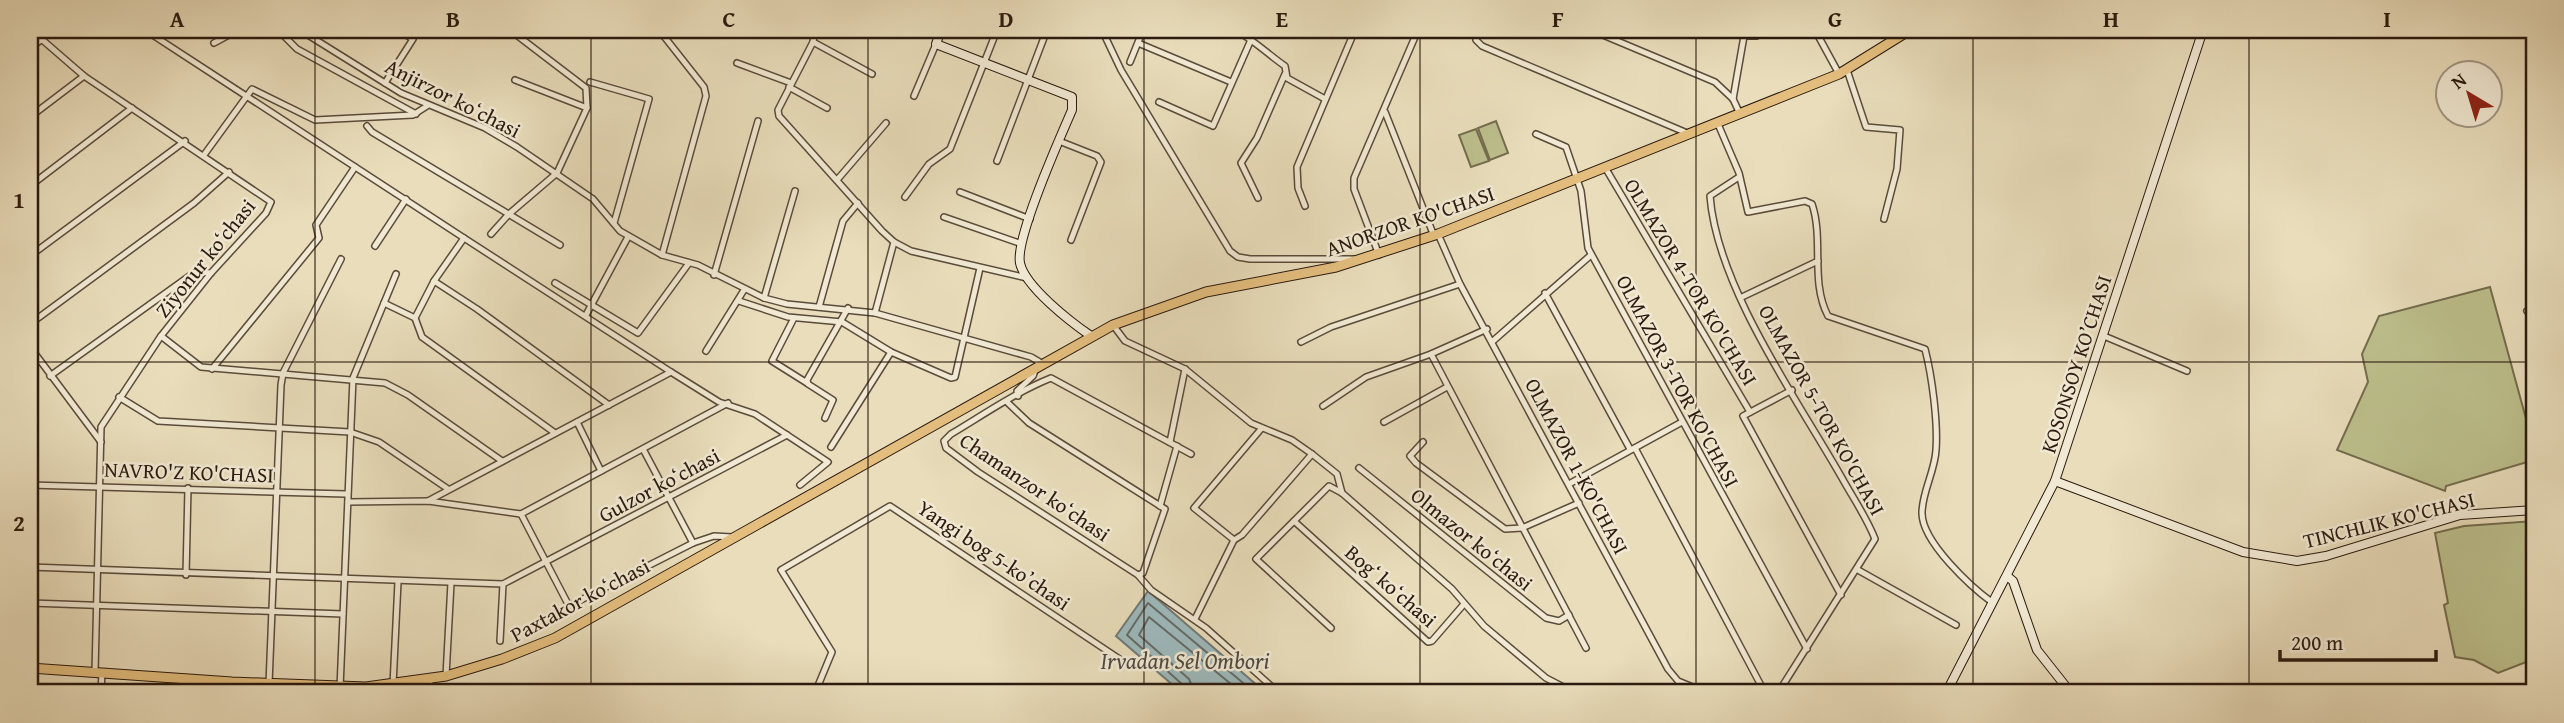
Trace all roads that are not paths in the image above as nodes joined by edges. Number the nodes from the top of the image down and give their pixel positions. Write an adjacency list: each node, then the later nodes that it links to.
1 (31, 30): 27 (street, Ziyonur koʻchasi)
2 (145, 30): 48 (street)
3 (238, 30): 30 (street)
4 (278, 30): 57 (street)
5 (300, 30): 45 (street, Anjirzor koʻchasi)
6 (398, 30): 45 (street)
7 (510, 30): 54 (street)
8 (659, 30): 99 (street)
9 (803, 30): 28 (street)
10 (942, 30): 32 (street)
11 (997, 30): 34 (street)
12 (1102, 30): 104 (street)
13 (1143, 30): 31 (street)
14 (1234, 30): 24 (street)
15 (1354, 30): 49 (street)
16 (1418, 30): 56 (street)
17 (1478, 30): 65 (street)
18 (1591, 30): 50 (street)
19 (1739, 30): 26 (street)
20 (1762, 30): 26 (street)
21 (1815, 30): 37 (street)
22 (1910, 30): 37 (main road, ANORZOR KO'CHASI)
23 (2203, 30): 136 (street, KOSONSOY KO’CHASI)
24 (1246, 32): 29 (street)
25 (1045, 35): 41 (street)
26 (1744, 36): 50 (street)
27 (41, 40): 33 (street); 40 (street, Ziyonur koʻchasi)
28 (813, 42): 38 (street); 46 (street)
29 (1250, 42): 39 (street); 44 (street)
30 (214, 43)
31 (1138, 43): 35 (street); 44 (street)
32 (936, 44): 34 (street); 47 (street)
33 (30, 48)
34 (984, 62): 41 (street); 80 (street)
35 (1130, 62)
36 (737, 63): 46 (street)
37 (1843, 72): 58 (main road, ANORZOR KO'CHASI); 88 (street)
38 (872, 74)
39 (1285, 74): 49 (street); 81 (street)
40 (85, 76): 53 (street, Ziyonur koʻchasi); 59 (street)
41 (1029, 78): 67 (street); 69 (street)
42 (515, 80): 54 (street)
43 (590, 82): 89 (street)
44 (1231, 82): 51 (street)
45 (385, 83): 52 (street, Anjirzor koʻchasi)
46 (790, 85): 55 (street); 75 (street)
47 (914, 96)
48 (245, 97): 57 (street); 68 (street); 70 (street)
49 (1325, 99): 84 (street)
50 (1733, 99): 58 (street)
51 (1159, 102)
52 (427, 106): 57 (street); 73 (street, Anjirzor koʻchasi)
53 (132, 108): 66 (street, Ziyonur koʻchasi); 77 (street)
54 (587, 108): 73 (street)
55 (827, 108)
56 (1385, 112): 91 (street, OLMAZOR 1-KO'CHASI); 100 (street)
57 (416, 114)
58 (1740, 114): 62 (main road, ANORZOR KO'CHASI)
59 (30, 117)
60 (758, 121): 110 (street)
61 (886, 123): 75 (street)
62 (1718, 124): 65 (main road, ANORZOR KO'CHASI); 74 (street)
63 (367, 126): 85 (street)
64 (1536, 134): 76 (street, OLMAZOR 3-TOR KO'CHASI)
65 (1690, 135): 71 (main road, ANORZOR KO'CHASI)
66 (185, 141): 68 (street, Ziyonur koʻchasi); 102 (street)
67 (1059, 141): 87 (street); 94 (street)
68 (204, 155): 72 (street, Ziyonur koʻchasi)
69 (997, 160)
70 (355, 167): 82 (street); 145 (street)
71 (1606, 169): 76 (main road, ANORZOR KO'CHASI); 161 (street, OLMAZOR 4-TOR KO'CHASI)
72 (229, 172): 108 (street, Ziyonur koʻchasi); 131 (street)
73 (557, 173): 85 (street); 89 (street, Anjirzor koʻchasi)
74 (1739, 177): 105 (street); 117 (street, OLMAZOR 5-TOR KO'CHASI)
75 (837, 180): 83 (street)
76 (1577, 180): 91 (main road, ANORZOR KO'CHASI); 101 (street, OLMAZOR 3-TOR KO'CHASI)
77 (30, 186)
78 (795, 191): 118 (street)
79 (960, 192): 87 (street)
80 (905, 197)
81 (1258, 198)
82 (406, 199): 93 (street); 98 (street)
83 (858, 203): 95 (street); 122 (street)
84 (1305, 206)
85 (509, 214): 90 (street); 97 (street)
86 (944, 217): 96 (street)
87 (1030, 219): 96 (street)
88 (1884, 219)
89 (614, 223): 92 (street, Anjirzor koʻchasi)
90 (491, 234)
91 (1436, 235): 100 (main road, ANORZOR KO'CHASI); 114 (street, OLMAZOR 1-KO'CHASI)
92 (628, 237): 99 (street, Anjirzor koʻchasi); 121 (street)
93 (464, 238): 112 (street); 127 (street)
94 (1071, 240)
95 (894, 242): 107 (street); 126 (street)
96 (1023, 244): 111 (street)
97 (560, 245)
98 (375, 246)
99 (662, 255): 106 (street, Anjirzor koʻchasi)
100 (1379, 255): 104 (main road, ANORZOR KO'CHASI)
101 (1591, 255): 116 (street); 165 (street, OLMAZOR 3-TOR KO'CHASI)
102 (30, 256)
103 (341, 259): 149 (street)
104 (1368, 259): 132 (main road, ANORZOR KO'CHASI)
105 (1818, 261): 117 (street); 220 (street)
106 (689, 263): 110 (street, Anjirzor koʻchasi); 121 (street)
107 (980, 268): 111 (street); 137 (street)
108 (211, 273): 134 (street, Ziyonur koʻchasi); 150 (street)
109 (396, 274): 120 (street)
110 (714, 275): 115 (street, Anjirzor koʻchasi)
111 (1027, 278): 135 (street)
112 (434, 281): 128 (street); 159 (street)
113 (555, 283): 121 (street)
114 (1461, 285): 133 (street, OLMAZOR 1-KO'CHASI); 139 (street)
115 (744, 290): 118 (street, Anjirzor koʻchasi); 119 (street)
116 (1545, 293): 138 (street); 177 (street)
117 (1742, 297): 154 (street, OLMAZOR 5-TOR KO'CHASI)
118 (764, 298): 122 (street, Anjirzor koʻchasi)
119 (738, 301): 129 (street); 141 (street)
120 (384, 303): 128 (street); 151 (street)
121 (592, 306): 127 (street)
122 (818, 307): 124 (street, Anjirzor koʻchasi)
123 (2534, 307): 125 (street)
124 (848, 308): 126 (street, Anjirzor koʻchasi); 130 (street)
125 (2527, 312)
126 (875, 313): 137 (street, Anjirzor koʻchasi)
127 (586, 315): 148 (street)
128 (415, 318): 169 (street)
129 (794, 318): 130 (street); 152 (street)
130 (842, 323): 142 (street); 152 (street)
131 (30, 324)
132 (1114, 325): 135 (main road, ANORZOR KO'CHASI); 146 (street)
133 (1487, 329): 138 (street, OLMAZOR 1-KO'CHASI); 143 (street)
134 (161, 336): 145 (street); 156 (street, Ziyonur koʻchasi)
135 (1091, 336): 144 (main road, ANORZOR KO'CHASI)
136 (2104, 336): 147 (street); 184 (street, KOSONSOY KO’CHASI)
137 (964, 340): 142 (street); 144 (street, Anjirzor koʻchasi)
138 (1493, 341): 186 (street, OLMAZOR 1-KO'CHASI)
139 (1301, 342)
140 (30, 347): 150 (street)
141 (706, 351)
142 (891, 352): 175 (street)
143 (1431, 354): 153 (street, Olmazor koʻchasi); 160 (street)
144 (1040, 366): 155 (street); 183 (main road, ANORZOR KO'CHASI)
145 (212, 369): 149 (street)
146 (1185, 369): 167 (street); 172 (street)
147 (2187, 371)
148 (671, 372): 158 (street); 159 (street)
149 (283, 373): 151 (street); 166 (street)
150 (50, 376): 171 (street)
151 (353, 378): 168 (street); 180 (street)
152 (808, 384): 162 (street)
153 (1447, 387): 164 (street); 202 (street, Olmazor koʻchasi)
154 (1792, 390): 161 (street, OLMAZOR 4-TOR KO'CHASI); 209 (street, OLMAZOR 5-TOR KO'CHASI)
155 (1018, 396): 157 (street, Chamanzor koʻchasi); 172 (street, Chamanzor koʻchasi)
156 (119, 397): 166 (street); 171 (street, Ziyonur koʻchasi)
157 (1007, 402): 198 (street); 211 (street, Chamanzor koʻchasi)
158 (728, 403): 170 (street); 176 (street, Gulzor koʻchasi)
159 (609, 405): 163 (street)
160 (1324, 406)
161 (1750, 412): 218 (street, OLMAZOR 4-TOR KO'CHASI)
162 (825, 418)
163 (577, 422): 169 (street); 182 (street)
164 (1384, 422)
165 (1682, 422): 177 (street); 231 (street, OLMAZOR 3-TOR KO'CHASI)
166 (278, 427): 168 (street); 191 (street)
167 (1261, 429): 179 (street, Bogʻ koʻchasi); 204 (street)
168 (350, 432): 190 (street); 192 (street)
169 (555, 433): 180 (street)
170 (787, 435): 188 (street); 194 (street, Gulzor koʻchasi)
171 (101, 442): 187 (street, Ziyonur koʻchasi)
172 (1170, 442): 174 (street, Chamanzor koʻchasi)
173 (1423, 442): 202 (street, Olmazor koʻchasi)
174 (1177, 446): 178 (street, Chamanzor koʻchasi); 198 (street)
175 (831, 447)
176 (643, 449): 182 (street, Gulzor koʻchasi); 194 (street)
177 (1633, 449): 186 (street); 249 (street)
178 (1191, 454)
179 (1312, 454): 193 (street, Bogʻ koʻchasi); 204 (street)
180 (502, 461): 190 (street)
181 (1359, 468): 225 (street, Olmazor koʻchasi)
182 (601, 471): 200 (street, Gulzor koʻchasi)
183 (833, 481): 203 (main road, Paxtakor koʻchasi)
184 (2055, 481): 199 (street, TINCHLIK KO'CHASI); 213 (street, KOSONSOY KO’CHASI)
185 (31, 483): 187 (street, NAVRO'Z KO'CHASI)
186 (1569, 484): 197 (street, OLMAZOR 1-KO'CHASI)
187 (102, 485): 189 (street, NAVRO'Z KO'CHASI); 208 (street, Ziyonur koʻchasi)
188 (800, 485)
189 (188, 488): 191 (street, NAVRO'Z KO'CHASI); 210 (street)
190 (448, 489): 195 (street)
191 (275, 491): 192 (street, NAVRO'Z KO'CHASI); 212 (street)
192 (346, 494): 196 (street)
193 (1342, 494): 201 (street); 221 (street, Bogʻ koʻchasi)
194 (668, 498): 205 (street); 206 (street, Gulzor koʻchasi)
195 (428, 501): 196 (street); 200 (street)
196 (348, 502): 214 (street)
197 (1579, 503): 202 (street); 248 (street, OLMAZOR 1-KO'CHASI)
198 (1160, 506): 211 (street)
199 (2534, 510)
200 (521, 514): 206 (street)
201 (1294, 521): 221 (street, Bogʻ koʻchasi); 228 (street)
202 (1521, 528): 225 (street, Olmazor koʻchasi)
203 (733, 537): 205 (street); 236 (main road, Paxtakor koʻchasi)
204 (1234, 540): 226 (street)
205 (693, 543): 206 (street)
206 (546, 562): 217 (street, Gulzor koʻchasi)
207 (30, 567): 208 (street)
208 (98, 570): 210 (street); 222 (street, Ziyonur koʻchasi)
209 (1858, 570): 218 (street, OLMAZOR 5-TOR KO'CHASI); 227 (street)
210 (186, 575): 212 (street)
211 (1138, 575): 226 (street, Chamanzor koʻchasi)
212 (272, 576): 214 (street); 223 (street)
213 (2007, 576): 220 (street, KOSONSOY KO’CHASI); 252 (street)
214 (345, 580): 215 (street); 224 (street)
215 (398, 582): 216 (street); 240 (street)
216 (451, 583): 217 (street); 236 (street)
217 (503, 584): 229 (street)
218 (1840, 595): 231 (street, OLMAZOR 5-TOR KO'CHASI)
219 (31, 603): 222 (street)
220 (1993, 603): 251 (street, KOSONSOY KO’CHASI)
221 (1464, 604): 247 (street, Bogʻ koʻchasi)
222 (97, 605): 223 (street); 234 (street, Ziyonur koʻchasi)
223 (271, 612): 224 (street); 239 (street)
224 (343, 614): 241 (street)
225 (1569, 615): 230 (street, Olmazor koʻchasi)
226 (1195, 619): 246 (street, Chamanzor koʻchasi)
227 (1956, 625)
228 (1331, 628)
229 (500, 641)
230 (1587, 648)
231 (1807, 649): 250 (street, OLMAZOR 5-TOR KO'CHASI)
232 (1127, 664): 245 (street, Yangi bog 5-koʼchasi)
233 (30, 668): 234 (main road, Paxtakor koʻchasi)
234 (99, 672): 238 (main road, Paxtakor koʻchasi); 242 (street, Ziyonur koʻchasi)
235 (2534, 675): 253 (street)
236 (446, 676): 237 (main road, Paxtakor koʻchasi)
237 (429, 679): 240 (main road, Paxtakor koʻchasi); 244 (street)
238 (232, 682): 239 (main road, Paxtakor koʻchasi); 243 (street)
239 (269, 684): 241 (main road, Paxtakor koʻchasi)
240 (393, 685): 241 (main road, Paxtakor koʻchasi)
241 (340, 688)
242 (101, 693)
243 (234, 693)
244 (432, 693)
245 (815, 693)
246 (1279, 693)
247 (1575, 693)
248 (1707, 693)
249 (1765, 693)
250 (1778, 693)
251 (1946, 693)
252 (2071, 693)
253 (2525, 693)

